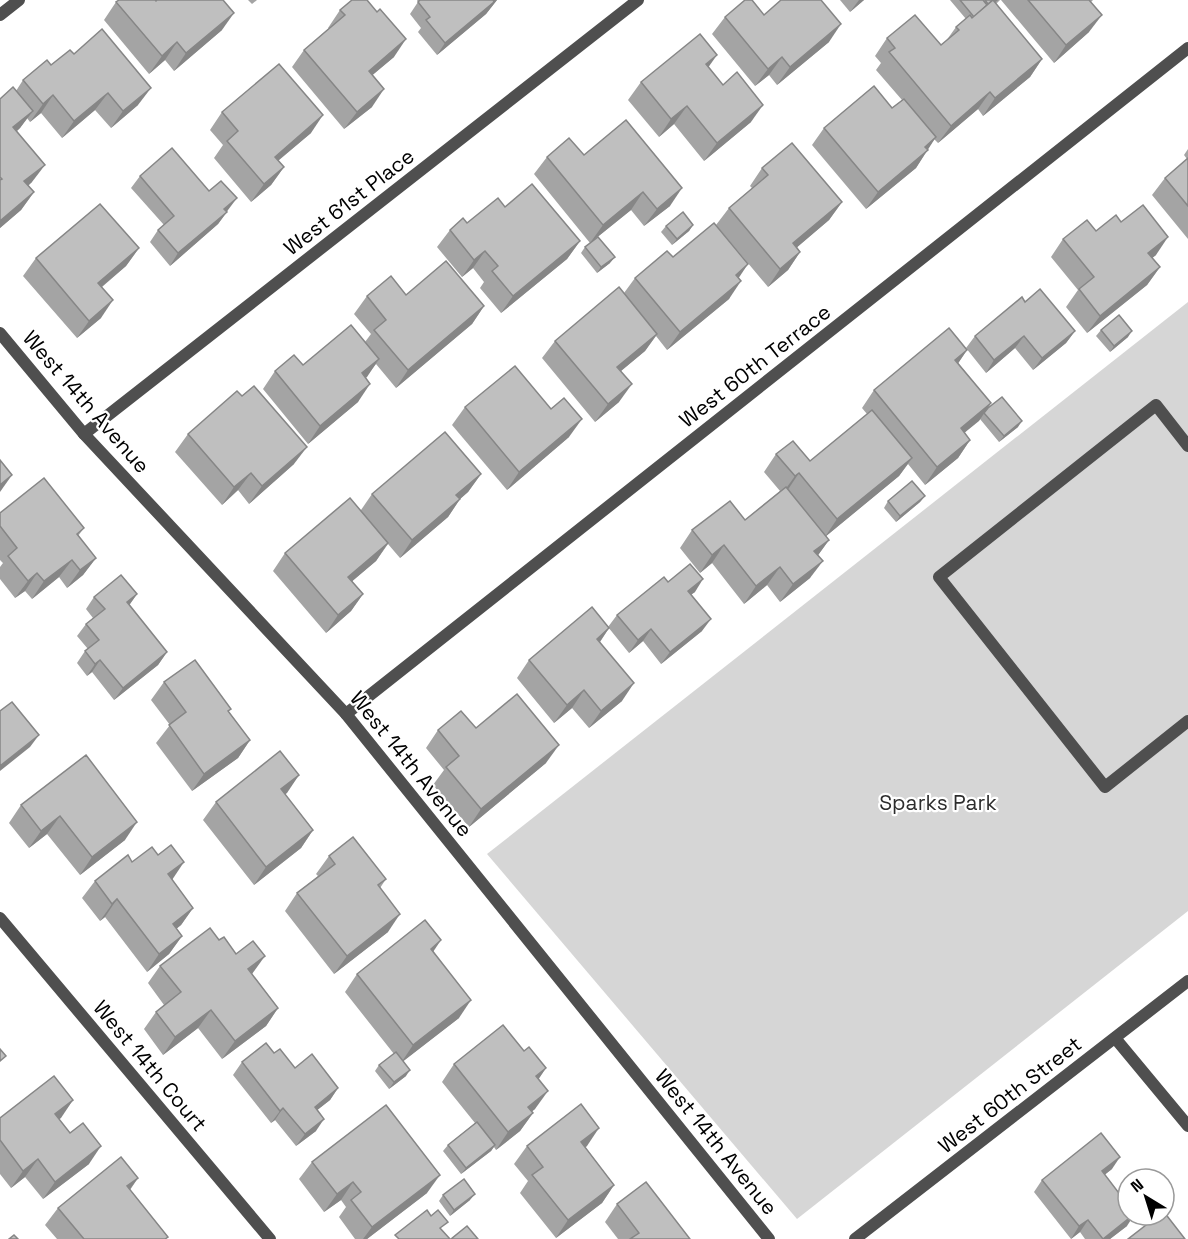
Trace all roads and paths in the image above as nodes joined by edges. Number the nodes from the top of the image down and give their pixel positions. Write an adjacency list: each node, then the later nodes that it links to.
1 (19, 0): 3 (street)
2 (638, 0): 6 (street, West 61st Place)
3 (0, 15)
4 (1188, 48): 8 (street, West 60th Terrace)
5 (0, 333): 6 (street, West 14th Avenue)
6 (84, 434): 8 (street, West 14th Avenue)
7 (1188, 446): 9 (street)
8 (346, 714): 15 (street, West 14th Avenue)
9 (1188, 721)
10 (0, 918): 14 (street, West 14th Court)
11 (1188, 981): 12 (street, West 60th Street)
12 (1115, 1038): 13 (street); 16 (street, West 60th Street)
13 (1188, 1126)
14 (270, 1239)
15 (769, 1239)
16 (855, 1239)

